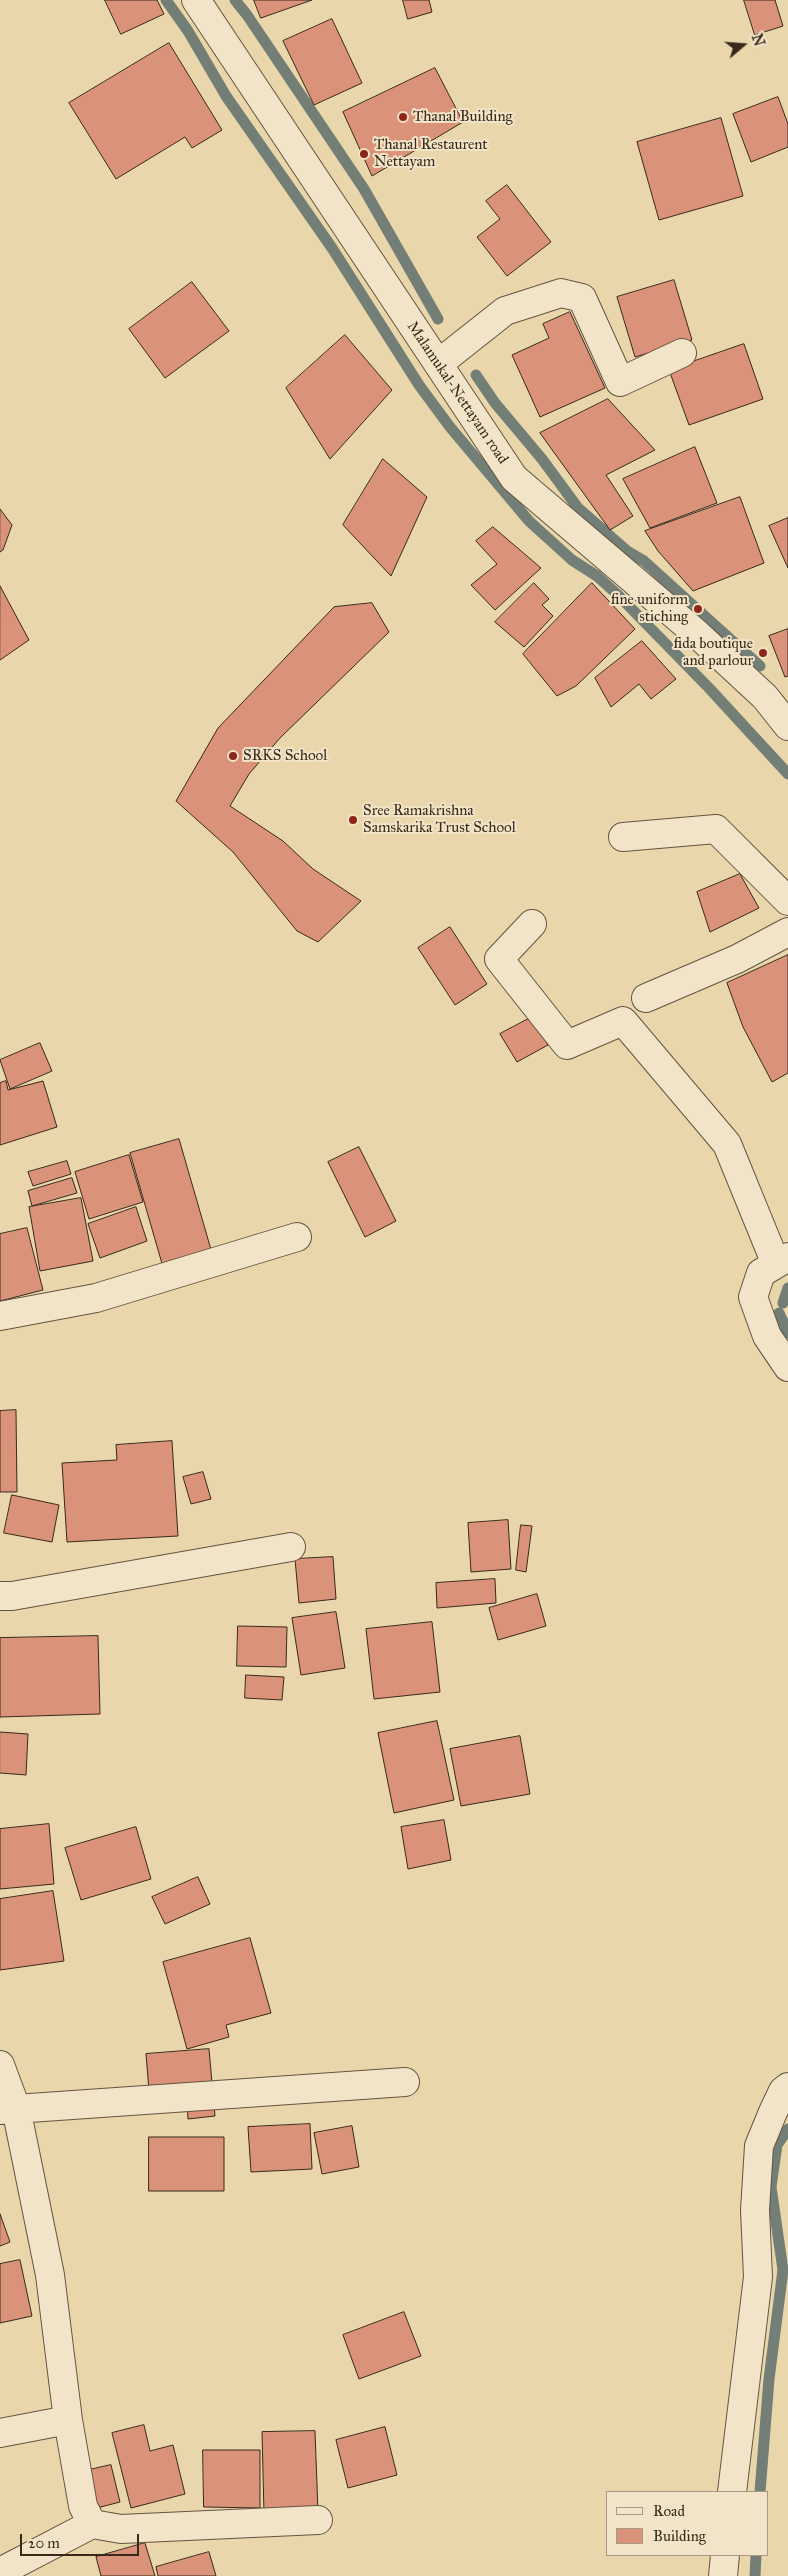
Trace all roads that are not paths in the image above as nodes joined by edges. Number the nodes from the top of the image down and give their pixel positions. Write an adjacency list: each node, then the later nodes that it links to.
1 (196, 0): 3 (street, Malamukal-Nettayam road)
2 (682, 353): 3 (street)
3 (438, 364): 4 (street, Malamukal-Nettayam road)
4 (777, 693): 5 (street, Malamukal-Nettayam road)
5 (788, 726)
6 (623, 837): 7 (street)
7 (788, 901)
8 (532, 924): 12 (street)
9 (788, 932): 10 (street)
10 (646, 998)
11 (298, 1236): 13 (street)
12 (782, 1261): 14 (street)
13 (0, 1316)
14 (788, 1366)
15 (291, 1547): 16 (street)
16 (0, 1596)
17 (0, 2065): 20 (street)
18 (405, 2082): 20 (street)
19 (788, 2087): 23 (street)
20 (8, 2109): 21 (street)
21 (68, 2420): 22 (street); 25 (street)
22 (0, 2433)
23 (732, 2491)
24 (318, 2520): 25 (street)
25 (92, 2524): 27 (street)
26 (725, 2556): 28 (street)
27 (0, 2572)
28 (723, 2576)

